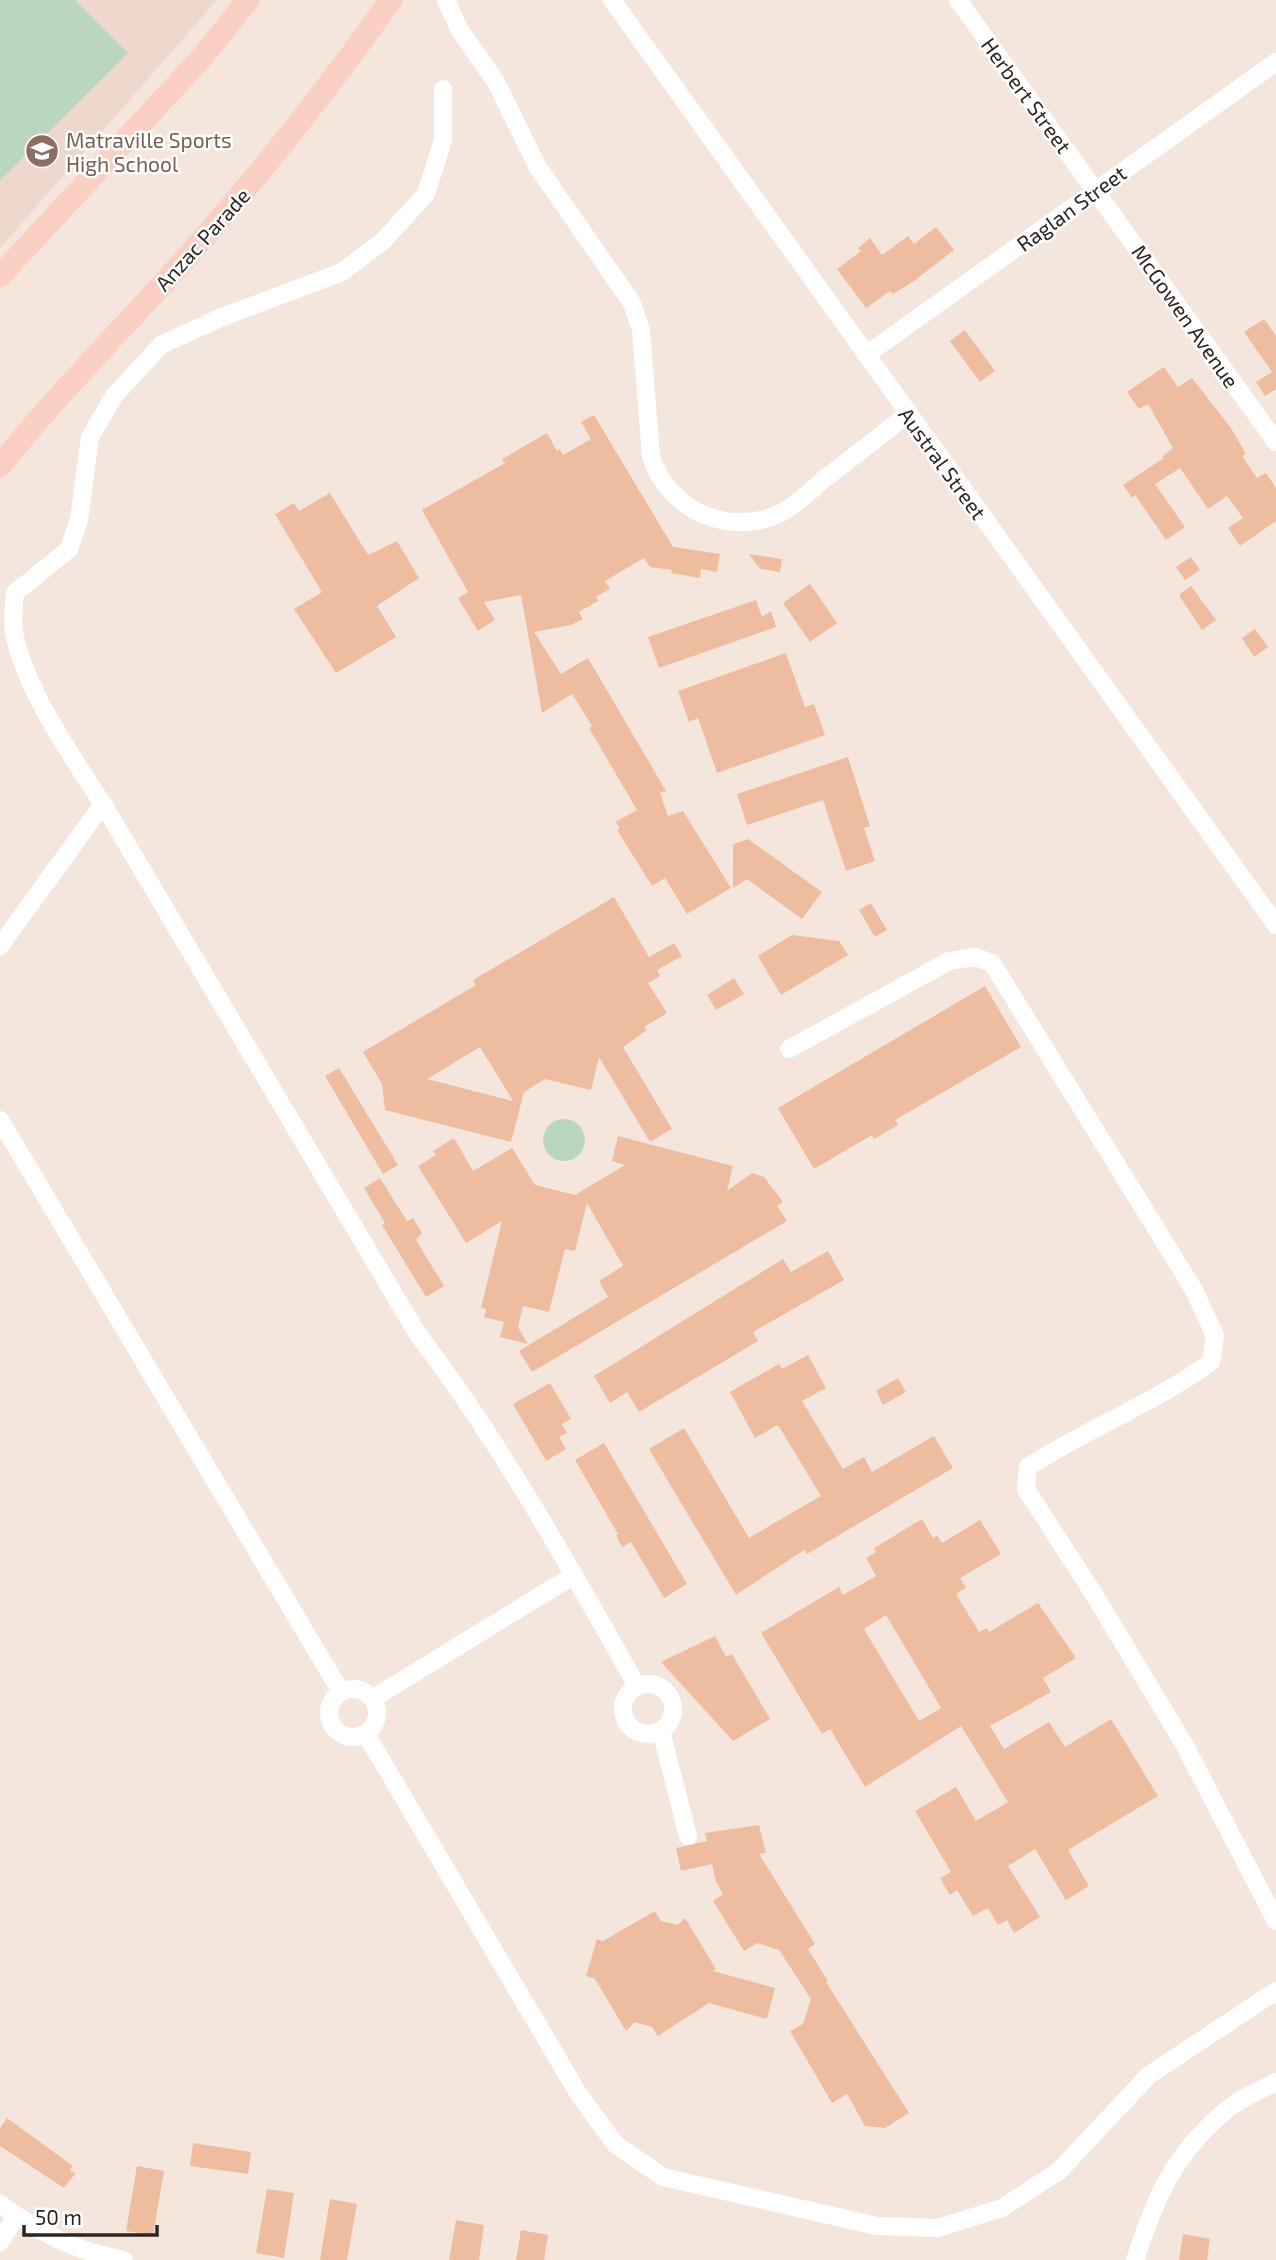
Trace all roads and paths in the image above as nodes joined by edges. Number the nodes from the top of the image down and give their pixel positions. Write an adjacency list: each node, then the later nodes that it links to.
1 (248, 0): 9 (main road)
2 (391, 0): 13 (main road, Anzac Parade)
3 (446, 0): 11 (street)
4 (612, 0): 10 (street, Austral Street)
5 (958, 0): 8 (street, Herbert Street)
6 (1276, 62): 8 (street, Raglan Street)
7 (443, 89): 14 (street)
8 (1096, 190): 10 (street, Raglan Street); 12 (street, McGowen Avenue)
9 (0, 276)
10 (866, 355): 11 (street, Austral Street)
11 (908, 414): 15 (street, Austral Street)
12 (1276, 442)
13 (0, 466)
14 (103, 804): 16 (street); 19 (street)
15 (1276, 925)
16 (0, 946)
17 (789, 1049): 26 (street)
18 (0, 1120): 21 (street)
19 (574, 1575): 20 (street); 22 (street)
20 (637, 1686): 23 (street); 23 (street)
21 (341, 1692): 22 (street); 24 (street)
22 (372, 1699): 24 (street)
23 (661, 1731): 25 (street)
24 (366, 1734): 27 (street)
25 (688, 1836)
26 (1276, 1921)
27 (1276, 1991)
28 (1276, 2082): 33 (street)
29 (0, 2204): 30 (street)
30 (16, 2216): 31 (street); 32 (street)
31 (0, 2242)
32 (124, 2260)
33 (1135, 2260)

